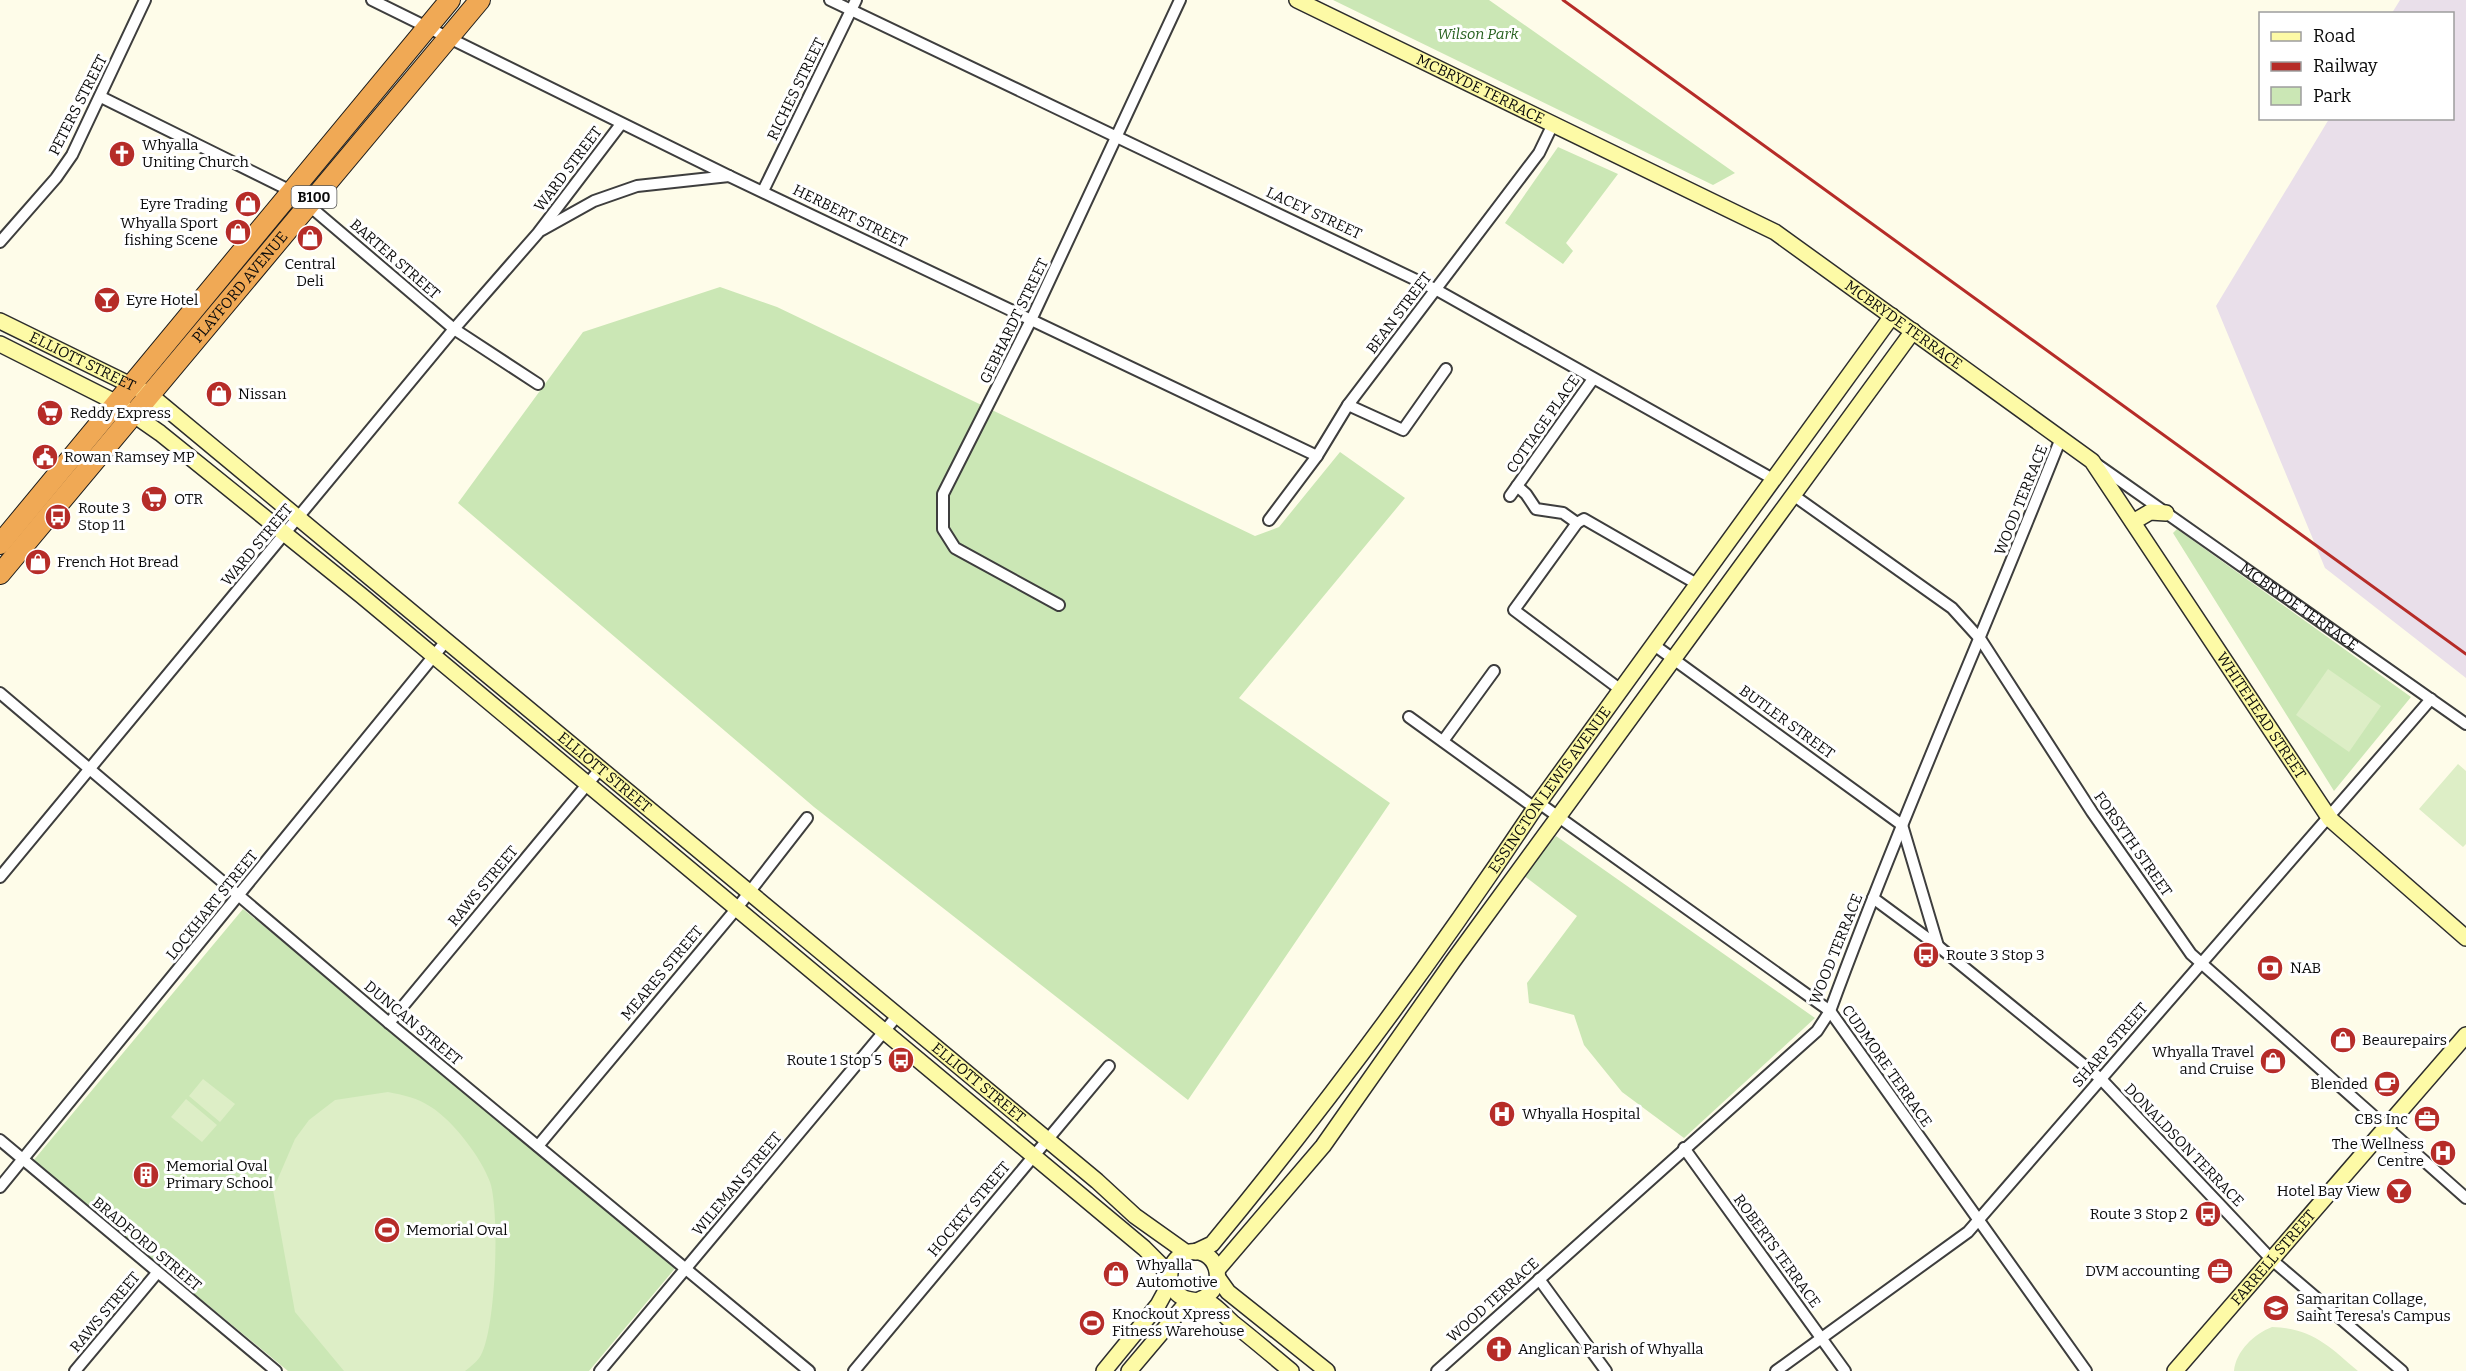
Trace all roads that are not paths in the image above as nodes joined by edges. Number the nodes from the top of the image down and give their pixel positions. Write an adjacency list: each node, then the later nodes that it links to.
1 (145, 0): 11 (street, PETERS STREET)
2 (372, 0): 9 (street, HERBERT STREET)
3 (450, 0): 9 (highway, PLAYFORD AVENUE / B100)
4 (480, 0): 10 (highway, PLAYFORD AVENUE / B100)
5 (830, 0): 8 (street, LACEY STREET)
6 (1180, 0): 14 (street, GEBHARDT STREET)
7 (1297, 0): 13 (main road, MCBRYDE TERRACE)
8 (854, 5): 14 (street, LACEY STREET); 16 (street, RICHES STREET)
9 (427, 27): 10 (street, HERBERT STREET); 17 (highway, PLAYFORD AVENUE / B100)
10 (447, 38): 12 (street, HERBERT STREET); 18 (highway, PLAYFORD AVENUE / B100)
11 (101, 97): 17 (street, BARTER STREET); 20 (street, PETERS STREET)
12 (621, 124): 15 (street, HERBERT STREET); 19 (street, WARD STREET)
13 (1553, 124): 21 (street, BEAN STREET); 23 (main road, MCBRYDE TERRACE)
14 (1117, 136): 21 (street, LACEY STREET); 24 (street, GEBHARDT STREET)
15 (729, 176): 16 (street, HERBERT STREET); 19 (street, WARD STREET)
16 (764, 191): 24 (street, HERBERT STREET)
17 (293, 192): 18 (street, BARTER STREET); 22 (highway, PLAYFORD AVENUE / B100)
18 (309, 204): 22 (highway, PLAYFORD AVENUE / B100); 26 (street, BARTER STREET)
19 (538, 233): 26 (street, WARD STREET)
20 (0, 242)
21 (1435, 289): 30 (street, LACEY STREET); 33 (street, BEAN STREET)
22 (220, 294): 32 (highway, PLAYFORD AVENUE / B100)
23 (1892, 316): 27 (main road, MCBRYDE TERRACE); 38 (main road, ESSINGTON LEWIS AVENUE)
24 (1031, 320): 36 (street, HERBERT STREET); 52 (street, GEBHARDT STREET)
25 (0, 321): 32 (main road, ELLIOTT STREET)
26 (454, 329): 31 (street, BARTER STREET); 43 (street, WARD STREET)
27 (1913, 332): 35 (main road, MCBRYDE TERRACE); 40 (main road, ESSINGTON LEWIS AVENUE)
28 (0, 344): 34 (main road, ELLIOTT STREET)
29 (1446, 369): 33 (street)
30 (1593, 379): 38 (street, LACEY STREET); 39 (street, COTTAGE PLACE)
31 (538, 384)
32 (141, 389): 34 (highway, PLAYFORD AVENUE / B100); 43 (main road, ELLIOTT STREET)
33 (1348, 405): 36 (street, BEAN STREET)
34 (125, 408): 45 (highway, PLAYFORD AVENUE / B100); 48 (main road, ELLIOTT STREET)
35 (2061, 438): 37 (main road, MCBRYDE TERRACE); 53 (street, WOOD TERRACE)
36 (1317, 456): 44 (street, BEAN STREET)
37 (2092, 461): 42 (street, MCBRYDE TERRACE); 46 (main road, WHITEHEAD STREET)
38 (1773, 479): 40 (main road); 51 (main road, ESSINGTON LEWIS AVENUE)
39 (1516, 486): 41 (street, COTTAGE PLACE); 47 (street, COTTAGE PLACE)
40 (1793, 495): 53 (street, FORSYTH STREET); 57 (main road, ESSINGTON LEWIS AVENUE)
41 (1510, 496)
42 (2166, 513): 46 (main road); 61 (street, MCBRYDE TERRACE)
43 (299, 519): 48 (street, WARD STREET); 54 (main road, ELLIOTT STREET)
44 (1269, 520)
45 (30, 522): 49 (highway, PLAYFORD AVENUE / B100); 50 (highway, PLAYFORD AVENUE / B100)
46 (2133, 522): 71 (main road, WHITEHEAD STREET)
47 (1577, 524): 51 (street, COTTAGE PLACE); 59 (street)
48 (285, 534): 56 (main road, ELLIOTT STREET); 65 (street, WARD STREET)
49 (0, 544)
50 (0, 574)
51 (1697, 584): 55 (main road, ESSINGTON LEWIS AVENUE)
52 (1059, 605)
53 (1981, 640): 72 (street, WOOD TERRACE); 80 (street, FORSYTH STREET)
54 (446, 641): 56 (street, LOCKHART STREET); 66 (main road, ELLIOTT STREET)
55 (1654, 645): 57 (street, BUTLER STREET); 59 (main road, ESSINGTON LEWIS AVENUE)
56 (435, 658): 67 (main road, ELLIOTT STREET); 75 (street, LOCKHART STREET)
57 (1675, 660): 69 (main road, ESSINGTON LEWIS AVENUE); 72 (street, BUTLER STREET)
58 (1494, 671): 64 (street)
59 (1621, 690): 68 (main road, ESSINGTON LEWIS AVENUE)
60 (0, 693): 65 (street, DUNCAN STREET)
61 (2432, 699): 63 (street, MCBRYDE TERRACE); 71 (street, SHARP STREET)
62 (1409, 717): 64 (street, CUDMORE TERRACE)
63 (2466, 724)
64 (1443, 741): 68 (street, CUDMORE TERRACE)
65 (90, 769): 73 (street, WARD STREET); 75 (street, DUNCAN STREET)
66 (600, 769): 67 (street, RAWS STREET); 74 (main road, ELLIOTT STREET)
67 (587, 785): 77 (main road, ELLIOTT STREET); 83 (street, RAWS STREET)
68 (1537, 805): 69 (street, CUDMORE TERRACE); 98 (main road, ESSINGTON LEWIS AVENUE)
69 (1558, 817): 81 (street, CUDMORE TERRACE); 102 (main road, ESSINGTON LEWIS AVENUE)
70 (807, 818): 74 (street, MEARES STREET)
71 (2330, 819): 78 (main road, WHITEHEAD STREET); 80 (street, SHARP STREET)
72 (1902, 825): 76 (street, WOOD TERRACE); 79 (street)
73 (0, 877)
74 (747, 891): 77 (street, MEARES STREET); 82 (main road, ELLIOTT STREET)
75 (239, 895): 83 (street, DUNCAN STREET); 94 (street, LOCKHART STREET)
76 (1873, 898): 79 (street, DONALDSON TERRACE); 81 (street, WOOD TERRACE)
77 (735, 909): 84 (main road, ELLIOTT STREET); 91 (street, MEARES STREET)
78 (2466, 938)
79 (1938, 946): 87 (street, DONALDSON TERRACE)
80 (2201, 963): 87 (street, SHARP STREET); 88 (street, FORSYTH STREET)
81 (1830, 1011): 92 (street, WOOD TERRACE); 97 (street, CUDMORE TERRACE)
82 (897, 1016): 84 (street, WILEMAN STREET); 89 (main road, ELLIOTT STREET)
83 (389, 1023): 91 (street, DUNCAN STREET)
84 (883, 1031): 93 (main road, ELLIOTT STREET); 100 (street, WILEMAN STREET)
85 (2466, 1035): 88 (main road, FARRELL STREET)
86 (1108, 1066): 89 (street, HOCKEY STREET)
87 (2101, 1079): 97 (street, SHARP STREET); 99 (street, DONALDSON TERRACE)
88 (2386, 1126): 96 (street, FORSYTH STREET); 99 (main road, FARRELL STREET)
89 (1046, 1139): 93 (street, HOCKEY STREET); 98 (main road, ELLIOTT STREET)
90 (0, 1140): 94 (street, BRADFORD STREET)
91 (538, 1146): 100 (street, DUNCAN STREET)
92 (1684, 1148): 103 (street, WOOD TERRACE); 106 (street, ROBERTS TERRACE)
93 (1032, 1157): 104 (main road, ELLIOTT STREET); 111 (street, HOCKEY STREET)
94 (23, 1159): 95 (street, LOCKHART STREET); 101 (street, BRADFORD STREET)
95 (0, 1187)
96 (2466, 1198)
97 (1978, 1221): 106 (street, SHARP STREET); 120 (street, CUDMORE TERRACE)
98 (1191, 1252): 102 (main road); 104 (main road)
99 (2272, 1260): 121 (main road, FARRELL STREET); 122 (street, DONALDSON TERRACE)
100 (685, 1270): 109 (street, WILEMAN STREET); 110 (street, DUNCAN STREET)
101 (157, 1273): 107 (street, RAWS STREET); 108 (street, BRADFORD STREET)
102 (1217, 1274): 105 (main road); 115 (main road)
103 (1539, 1279): 116 (street, WOOD TERRACE); 117 (street)
104 (1170, 1280): 105 (main road); 112 (main road)
105 (1194, 1300): 113 (main road); 114 (main road)
106 (1821, 1338): 118 (street, SHARP STREET); 119 (street, ROBERTS TERRACE)
107 (75, 1371)
108 (276, 1371)
109 (600, 1371)
110 (809, 1371)
111 (854, 1371)
112 (1104, 1371)
113 (1129, 1371)
114 (1292, 1371)
115 (1327, 1371)
116 (1437, 1371)
117 (1606, 1371)
118 (1776, 1371)
119 (1845, 1371)
120 (2086, 1371)
121 (2175, 1371)
122 (2402, 1371)

